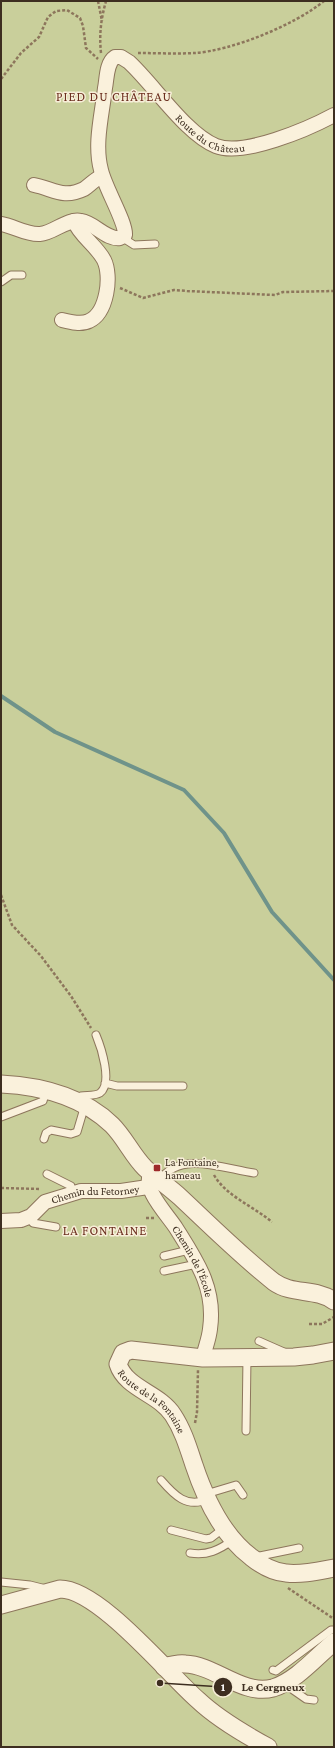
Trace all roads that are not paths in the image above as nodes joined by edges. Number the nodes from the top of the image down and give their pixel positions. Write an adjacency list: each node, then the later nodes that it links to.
1 (334, 115): 2 (street, Route du Château)
2 (102, 176): 3 (street); 6 (street)
3 (34, 185)
4 (74, 221): 5 (street); 6 (street); 10 (street)
5 (1, 224)
6 (123, 238): 7 (lane)
7 (154, 244)
8 (22, 275): 9 (lane)
9 (1, 282)
10 (62, 320)
11 (96, 1035): 13 (lane)
12 (1, 1084): 15 (street)
13 (104, 1084): 14 (lane); 16 (lane)
14 (183, 1086)
15 (46, 1090): 16 (street); 17 (lane)
16 (81, 1103): 18 (lane); 21 (street)
17 (1, 1117)
18 (44, 1139)
19 (254, 1173): 21 (lane)
20 (47, 1174): 22 (lane)
21 (153, 1180): 23 (street, Chemin du Fetorney); 26 (street, Chemin de l'École); 30 (street)
22 (72, 1189)
23 (28, 1217): 24 (street); 25 (lane)
24 (1, 1221)
25 (56, 1227)
26 (189, 1250): 27 (lane); 28 (street, Chemin de l'École)
27 (164, 1256)
28 (197, 1264): 29 (lane); 35 (street, Chemin de l'École)
29 (164, 1271)
30 (334, 1301)
31 (259, 1341): 34 (lane)
32 (334, 1351): 34 (street, Route de la Fontaine)
33 (247, 1357): 34 (street, Route de la Fontaine); 35 (street, Route de la Fontaine); 36 (lane)
34 (289, 1357)
35 (202, 1358): 39 (street, Route de la Fontaine)
36 (246, 1431)
37 (161, 1480): 39 (lane)
38 (242, 1495): 39 (lane)
39 (207, 1497): 41 (street, Route de la Fontaine)
40 (171, 1530): 41 (lane)
41 (228, 1534): 43 (lane); 44 (street, Route de la Fontaine)
42 (299, 1548): 44 (lane)
43 (190, 1553)
44 (254, 1559): 45 (street, Route de la Fontaine)
45 (334, 1568)
46 (1, 1582): 47 (lane)
47 (46, 1593): 48 (street); 51 (street)
48 (1, 1605)
49 (334, 1630): 52 (lane)
50 (334, 1642): 52 (street)
51 (164, 1667): 52 (street); 54 (street)
52 (278, 1676): 53 (lane)
53 (314, 1700)
54 (268, 1747)

